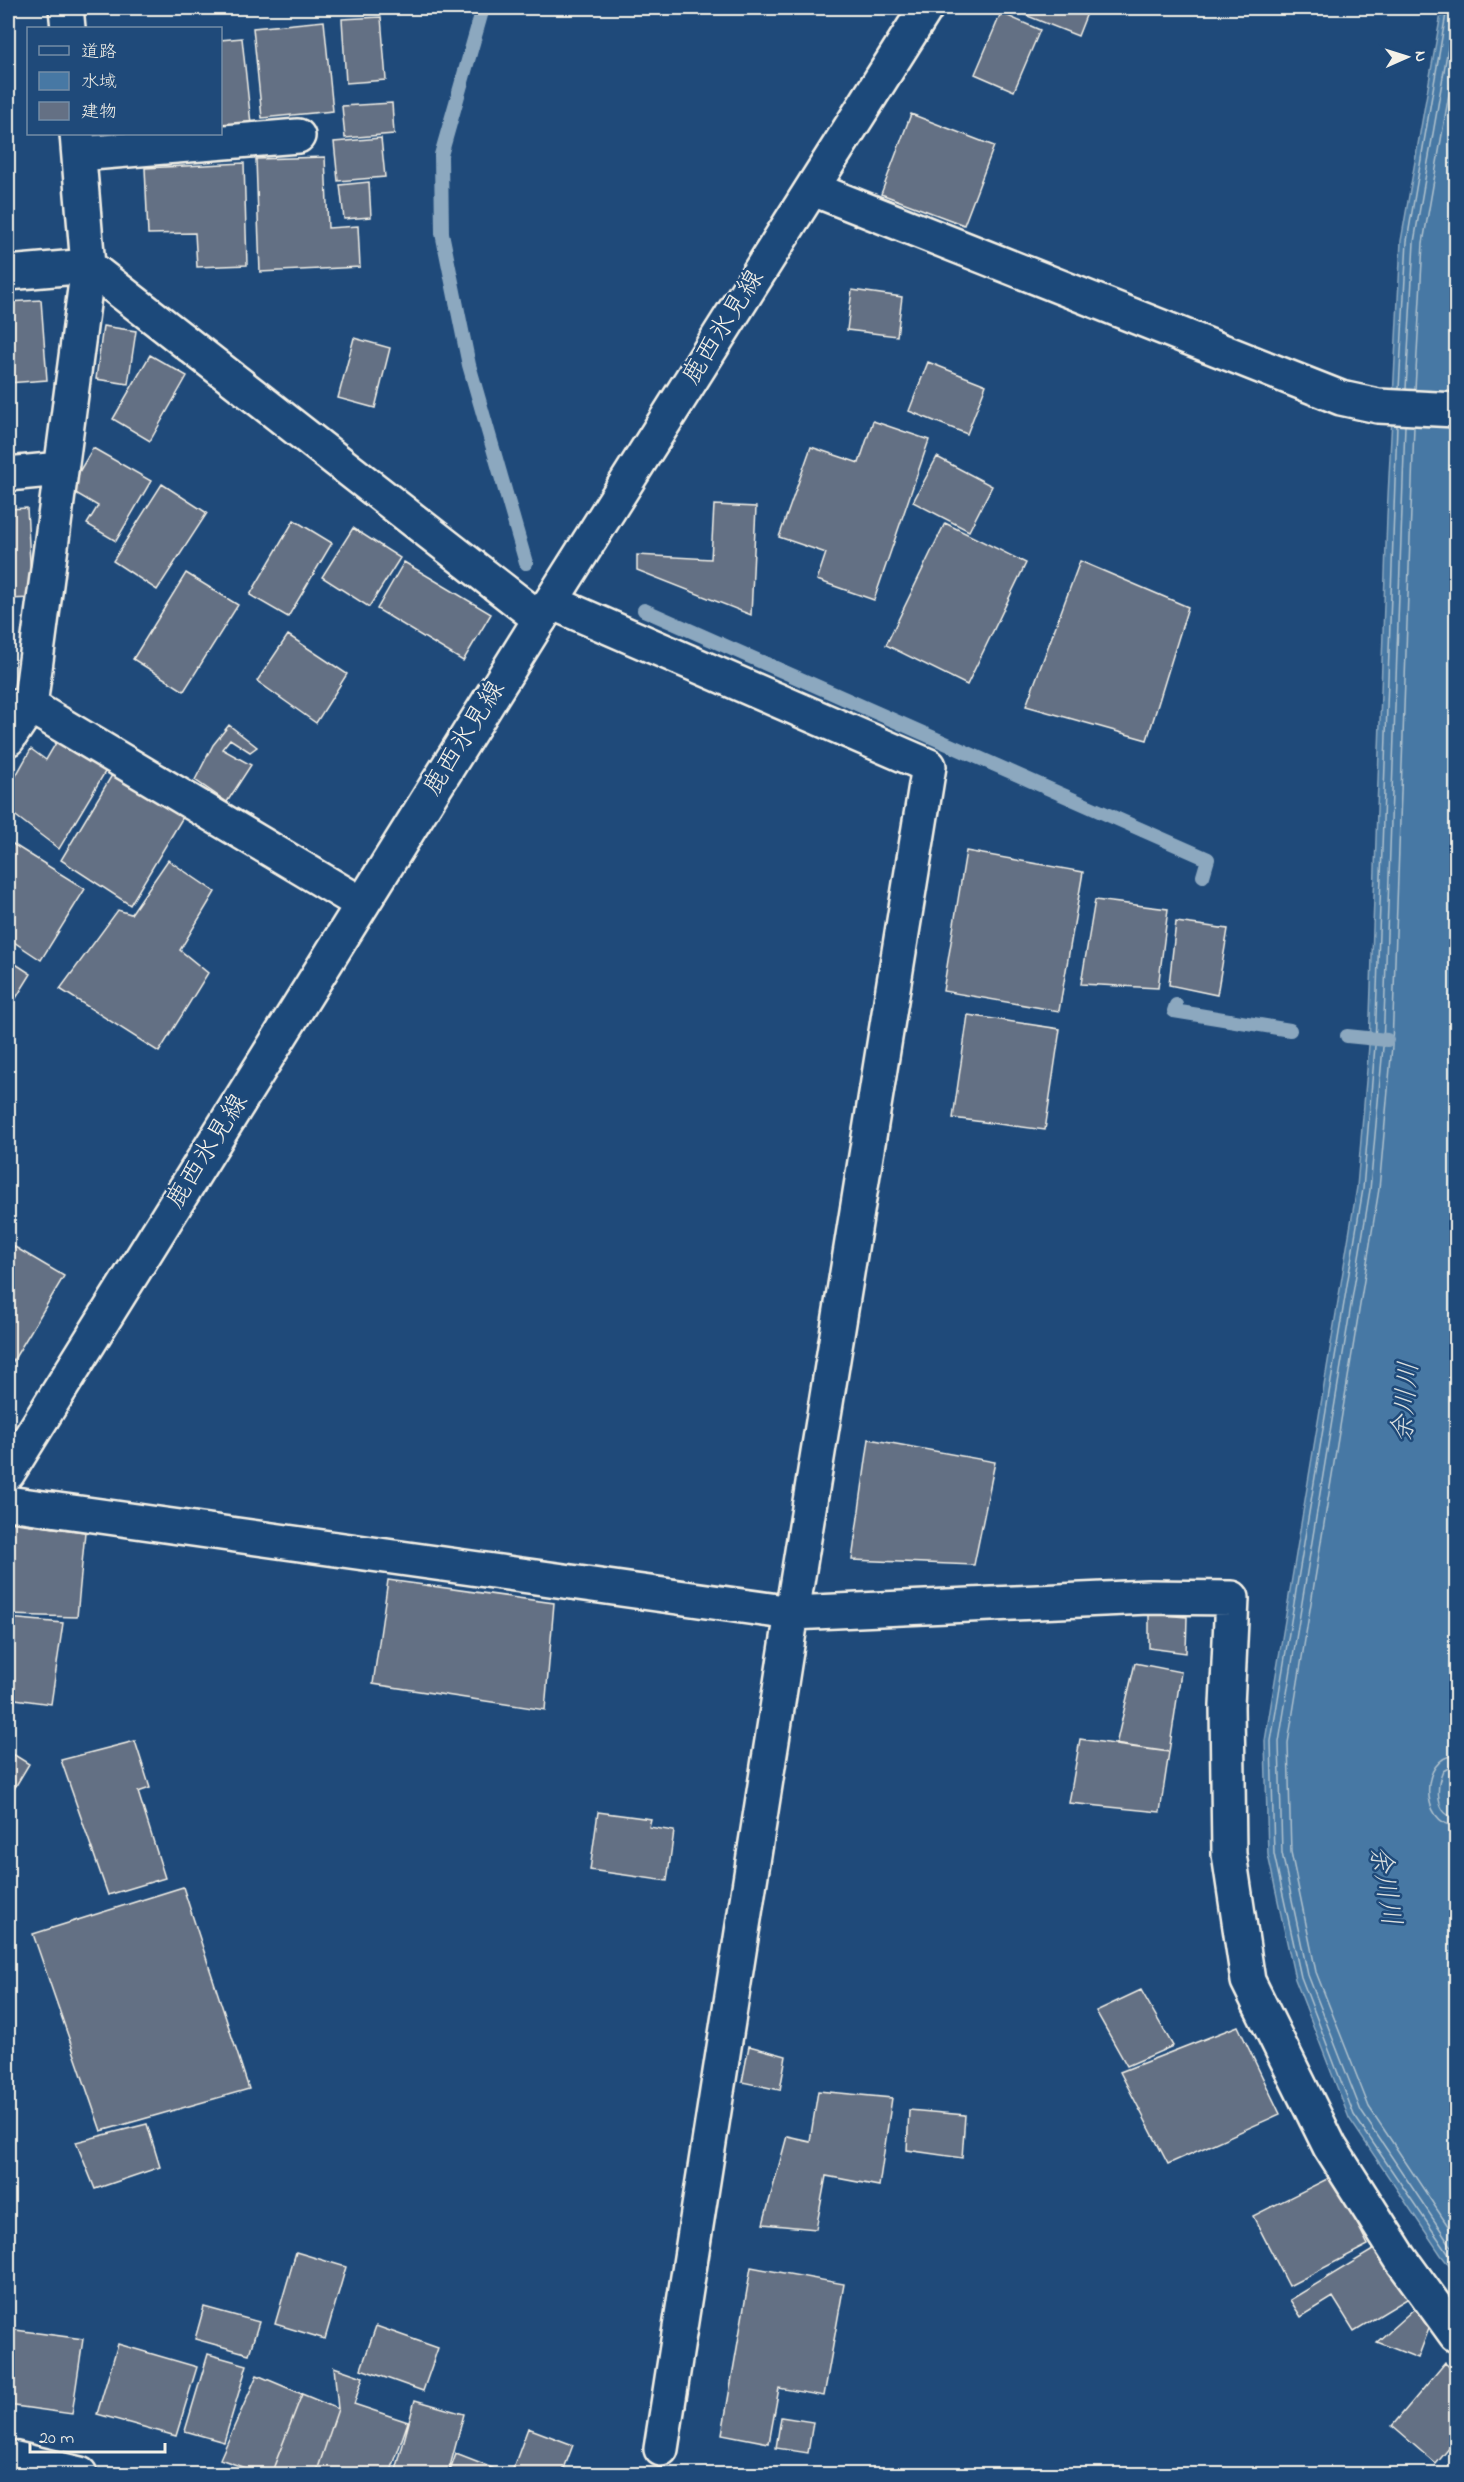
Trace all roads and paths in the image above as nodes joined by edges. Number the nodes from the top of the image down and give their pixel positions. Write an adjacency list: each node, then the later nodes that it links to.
1 (66, 8): 3 (street)
2 (926, 8): 6 (street, 鹿西氷見線)
3 (68, 27)
4 (298, 136): 5 (street)
5 (78, 144): 7 (street)
6 (813, 189): 9 (street); 12 (street, 鹿西氷見線)
7 (88, 266): 8 (street); 10 (street); 12 (street)
8 (8, 273)
9 (1456, 410)
10 (60, 469): 11 (street); 13 (street)
11 (8, 474)
12 (545, 610): 15 (street, 鹿西氷見線); 18 (street)
13 (19, 706): 14 (street); 15 (street)
14 (8, 739)
15 (362, 904): 16 (street, 鹿西氷見線)
16 (8, 1473)
17 (8, 1503): 18 (street)
18 (792, 1613): 19 (street); 20 (street)
19 (1456, 2335)
20 (661, 2449)
21 (8, 2457): 22 (street)
22 (80, 2475)

